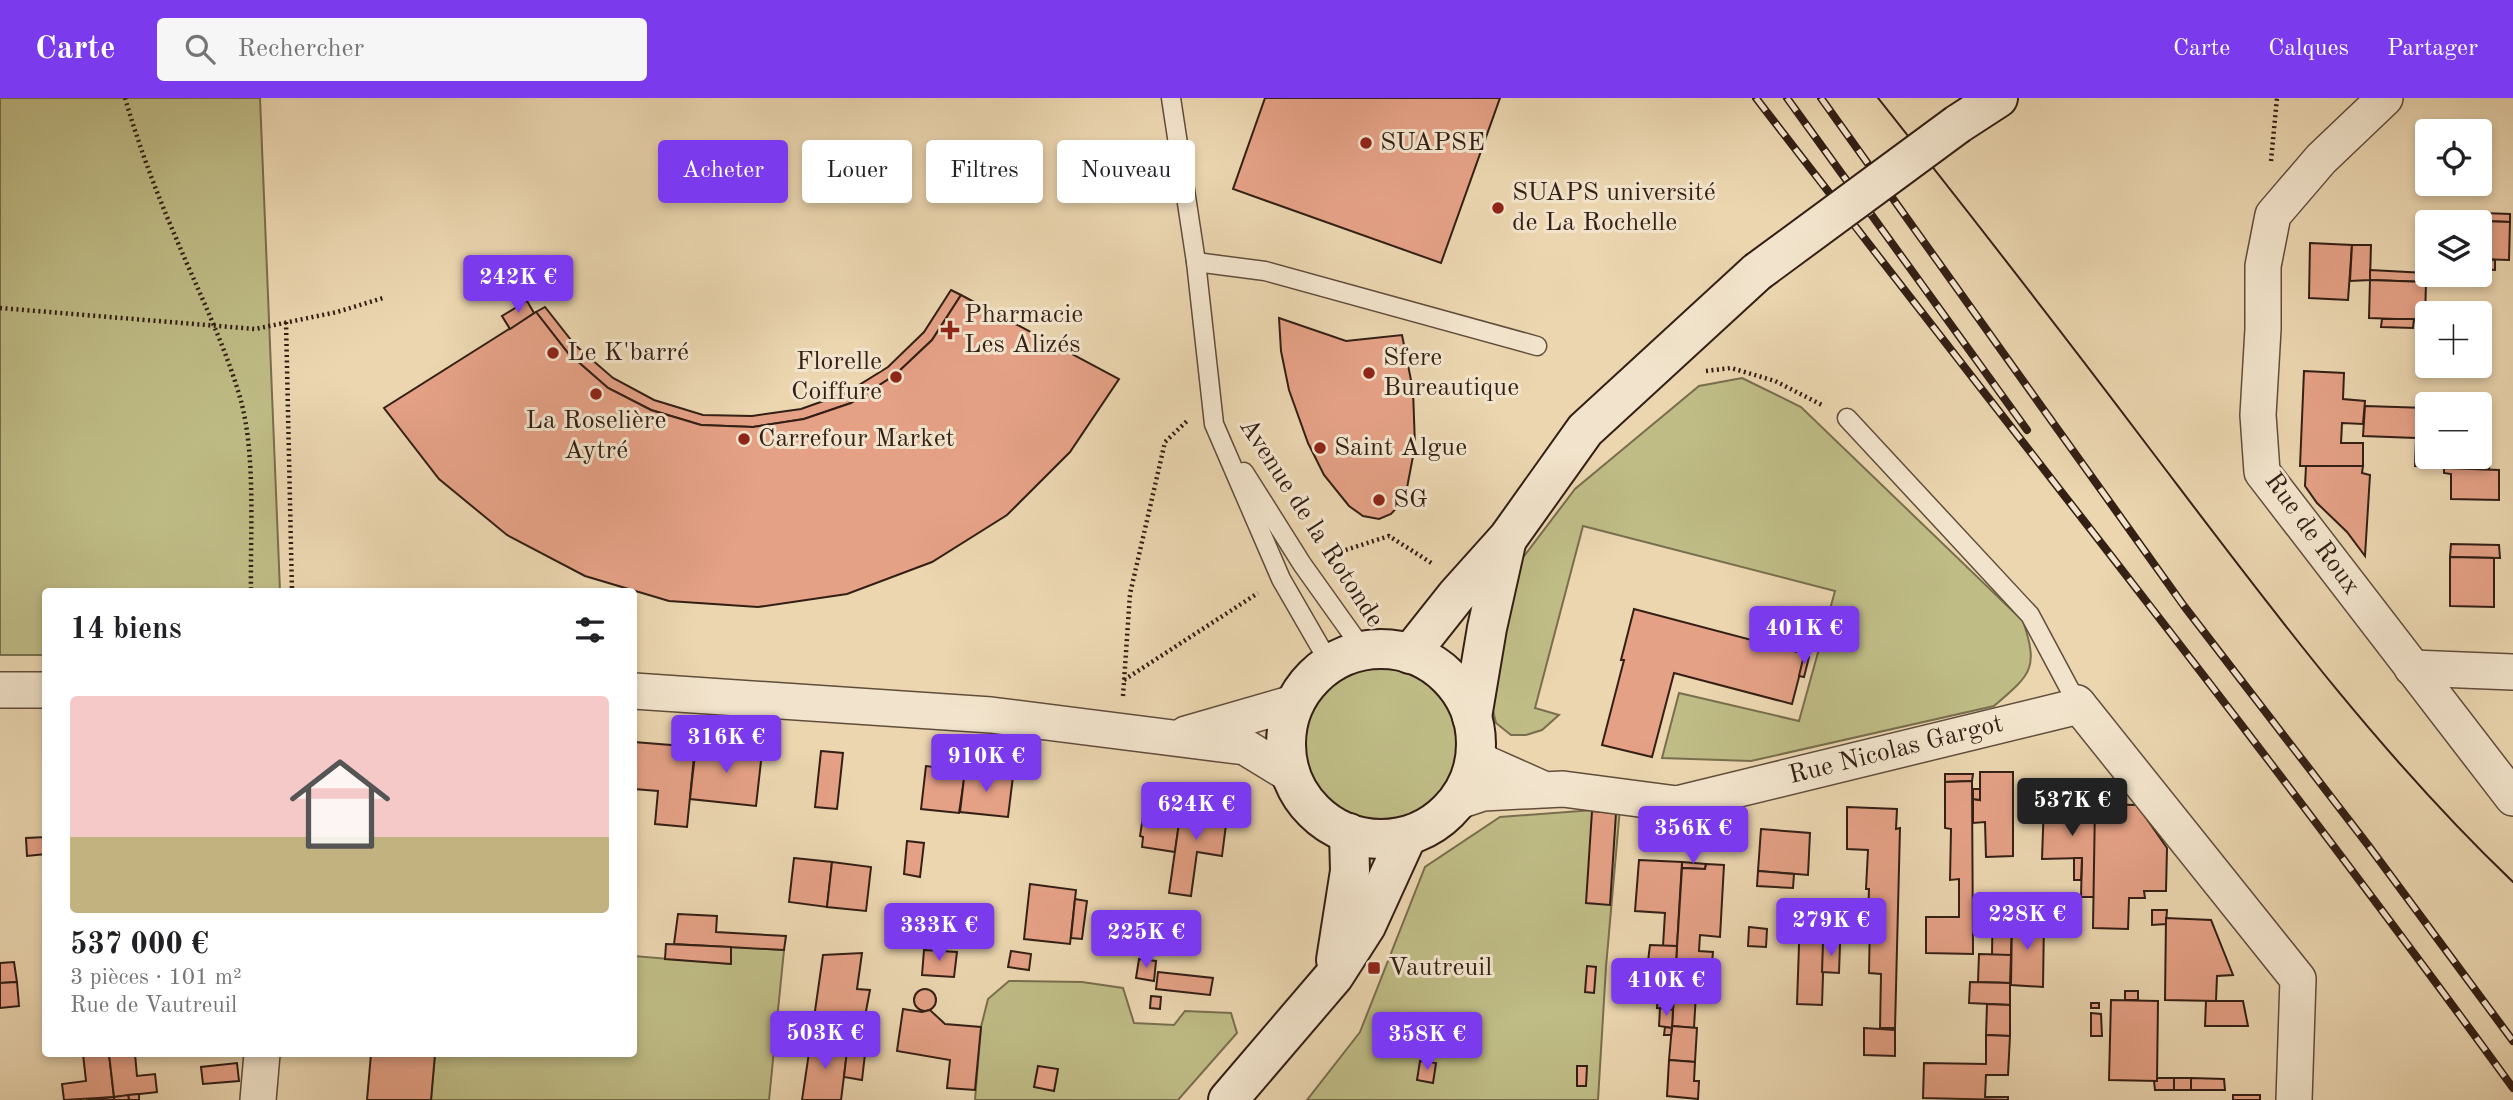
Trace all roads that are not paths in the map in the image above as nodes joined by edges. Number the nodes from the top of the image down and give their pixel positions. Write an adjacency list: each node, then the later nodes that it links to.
1 (1171, 98): 4 (lane, Avenue de la Rotonde)
2 (1998, 98): 8 (main road, bridge)
3 (2385, 98): 11 (street, Rue de Roux)
4 (1196, 262): 5 (lane); 7 (lane, Avenue de la Rotonde)
5 (1537, 346)
6 (1847, 418): 17 (lane)
7 (1214, 424): 10 (lane, Avenue de la Rotonde); 10 (lane, Avenue de la Rotonde)
8 (1508, 538): 9 (main road); 18 (main road)
9 (1410, 654): 10 (main road); 18 (main road)
10 (1347, 658): 16 (main road)
11 (2412, 668): 12 (street); 22 (street, Rue de Roux)
12 (2513, 672)
13 (0, 690): 14 (street)
14 (42, 690)
15 (637, 691): 19 (street)
16 (1297, 702): 19 (street); 20 (main road)
17 (2078, 704): 21 (street, Rue Nicolas Gargot); 30 (street)
18 (1474, 732): 21 (street, Rue Nicolas Gargot); 23 (main road)
19 (1173, 738): 20 (street)
20 (1291, 775): 24 (main road)
21 (1547, 790): 23 (street, Rue Nicolas Gargot)
22 (2513, 798)
23 (1456, 803): 25 (main road)
24 (1349, 834): 25 (main road); 26 (main road)
25 (1406, 836): 26 (main road)
26 (1334, 976): 29 (main road)
27 (262, 1057): 28 (street)
28 (258, 1100)
29 (1228, 1100)
30 (2294, 1100)

